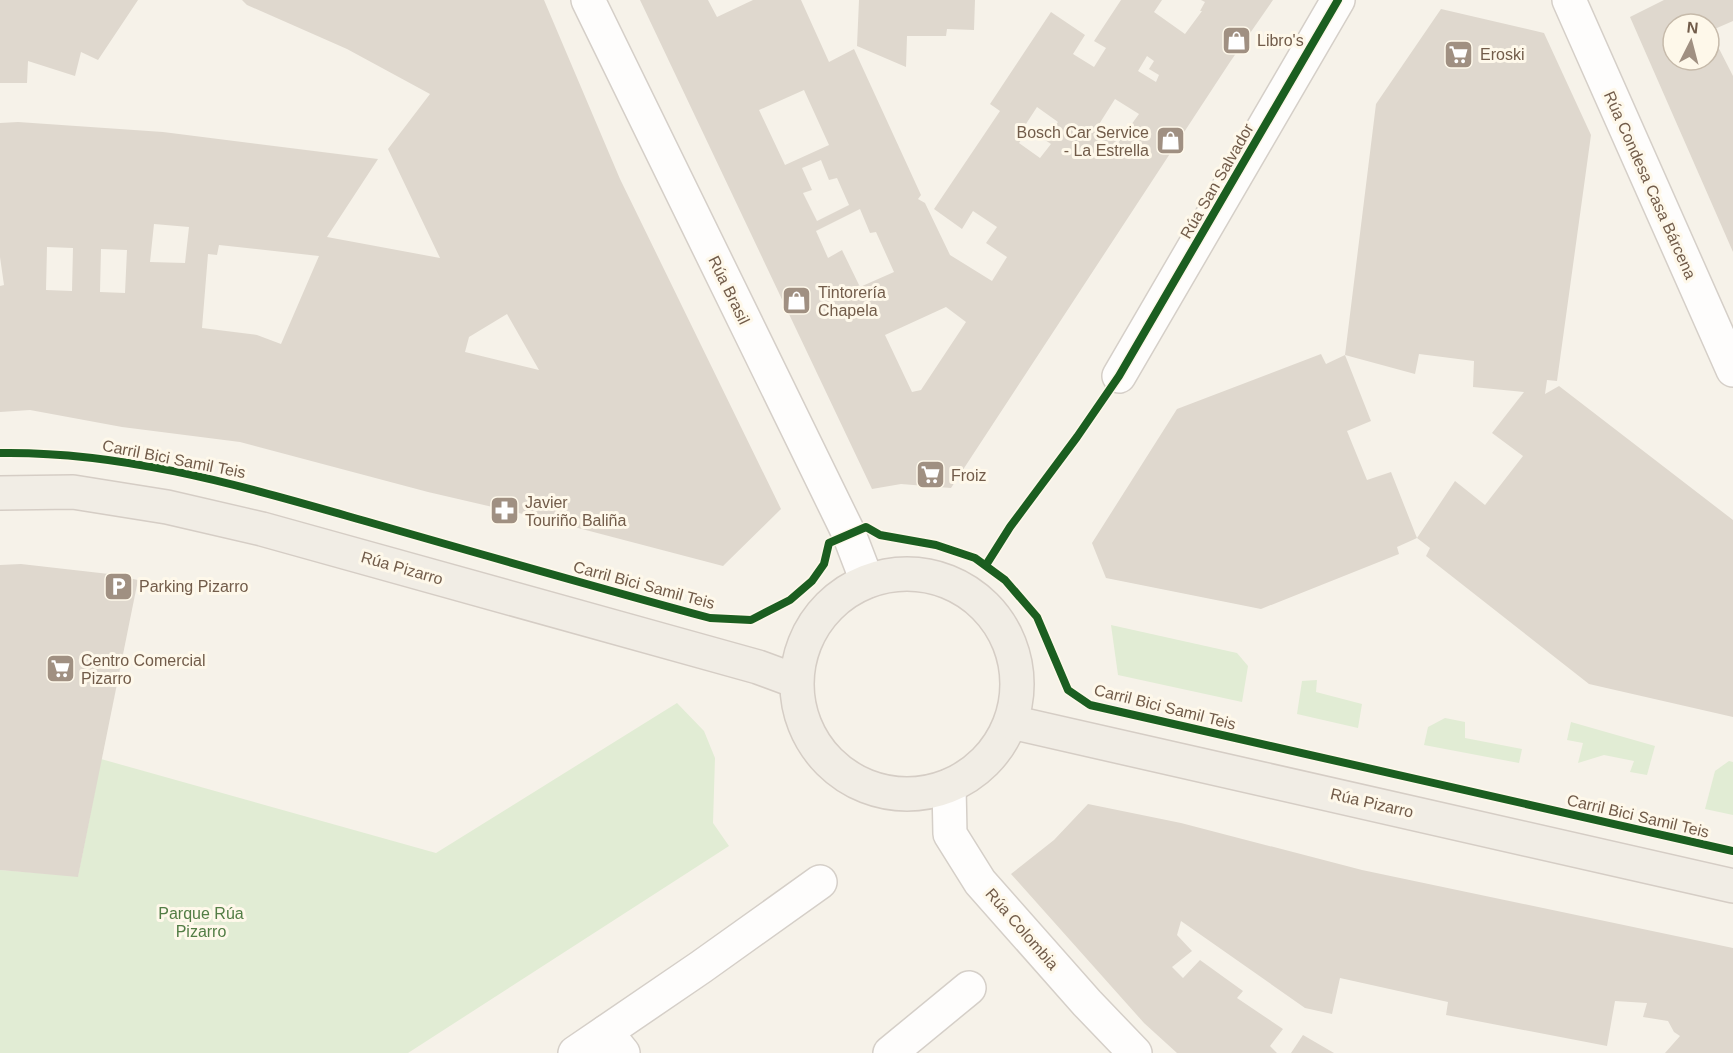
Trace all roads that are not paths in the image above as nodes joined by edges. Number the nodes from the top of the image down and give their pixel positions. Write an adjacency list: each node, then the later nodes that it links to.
1 (588, 0): 7 (street, Rúa Brasil)
2 (1338, 0): 5 (street, Rúa San Salvador)
3 (1569, 0): 4 (street, Rúa Condesa Casa Bárcena)
4 (1733, 370)
5 (1119, 376)
6 (0, 493): 8 (main road, Rúa Pizarro)
7 (867, 581): 8 (main road); 9 (main road)
8 (796, 681): 10 (main road)
9 (1011, 722): 10 (main road); 12 (main road, Rúa Pizarro)
10 (949, 786): 17 (street, Rúa Colombia)
11 (820, 882): 14 (street)
12 (1733, 886)
13 (969, 988): 16 (street)
14 (615, 1042): 15 (street)
15 (575, 1053)
16 (890, 1053)
17 (1135, 1053)

